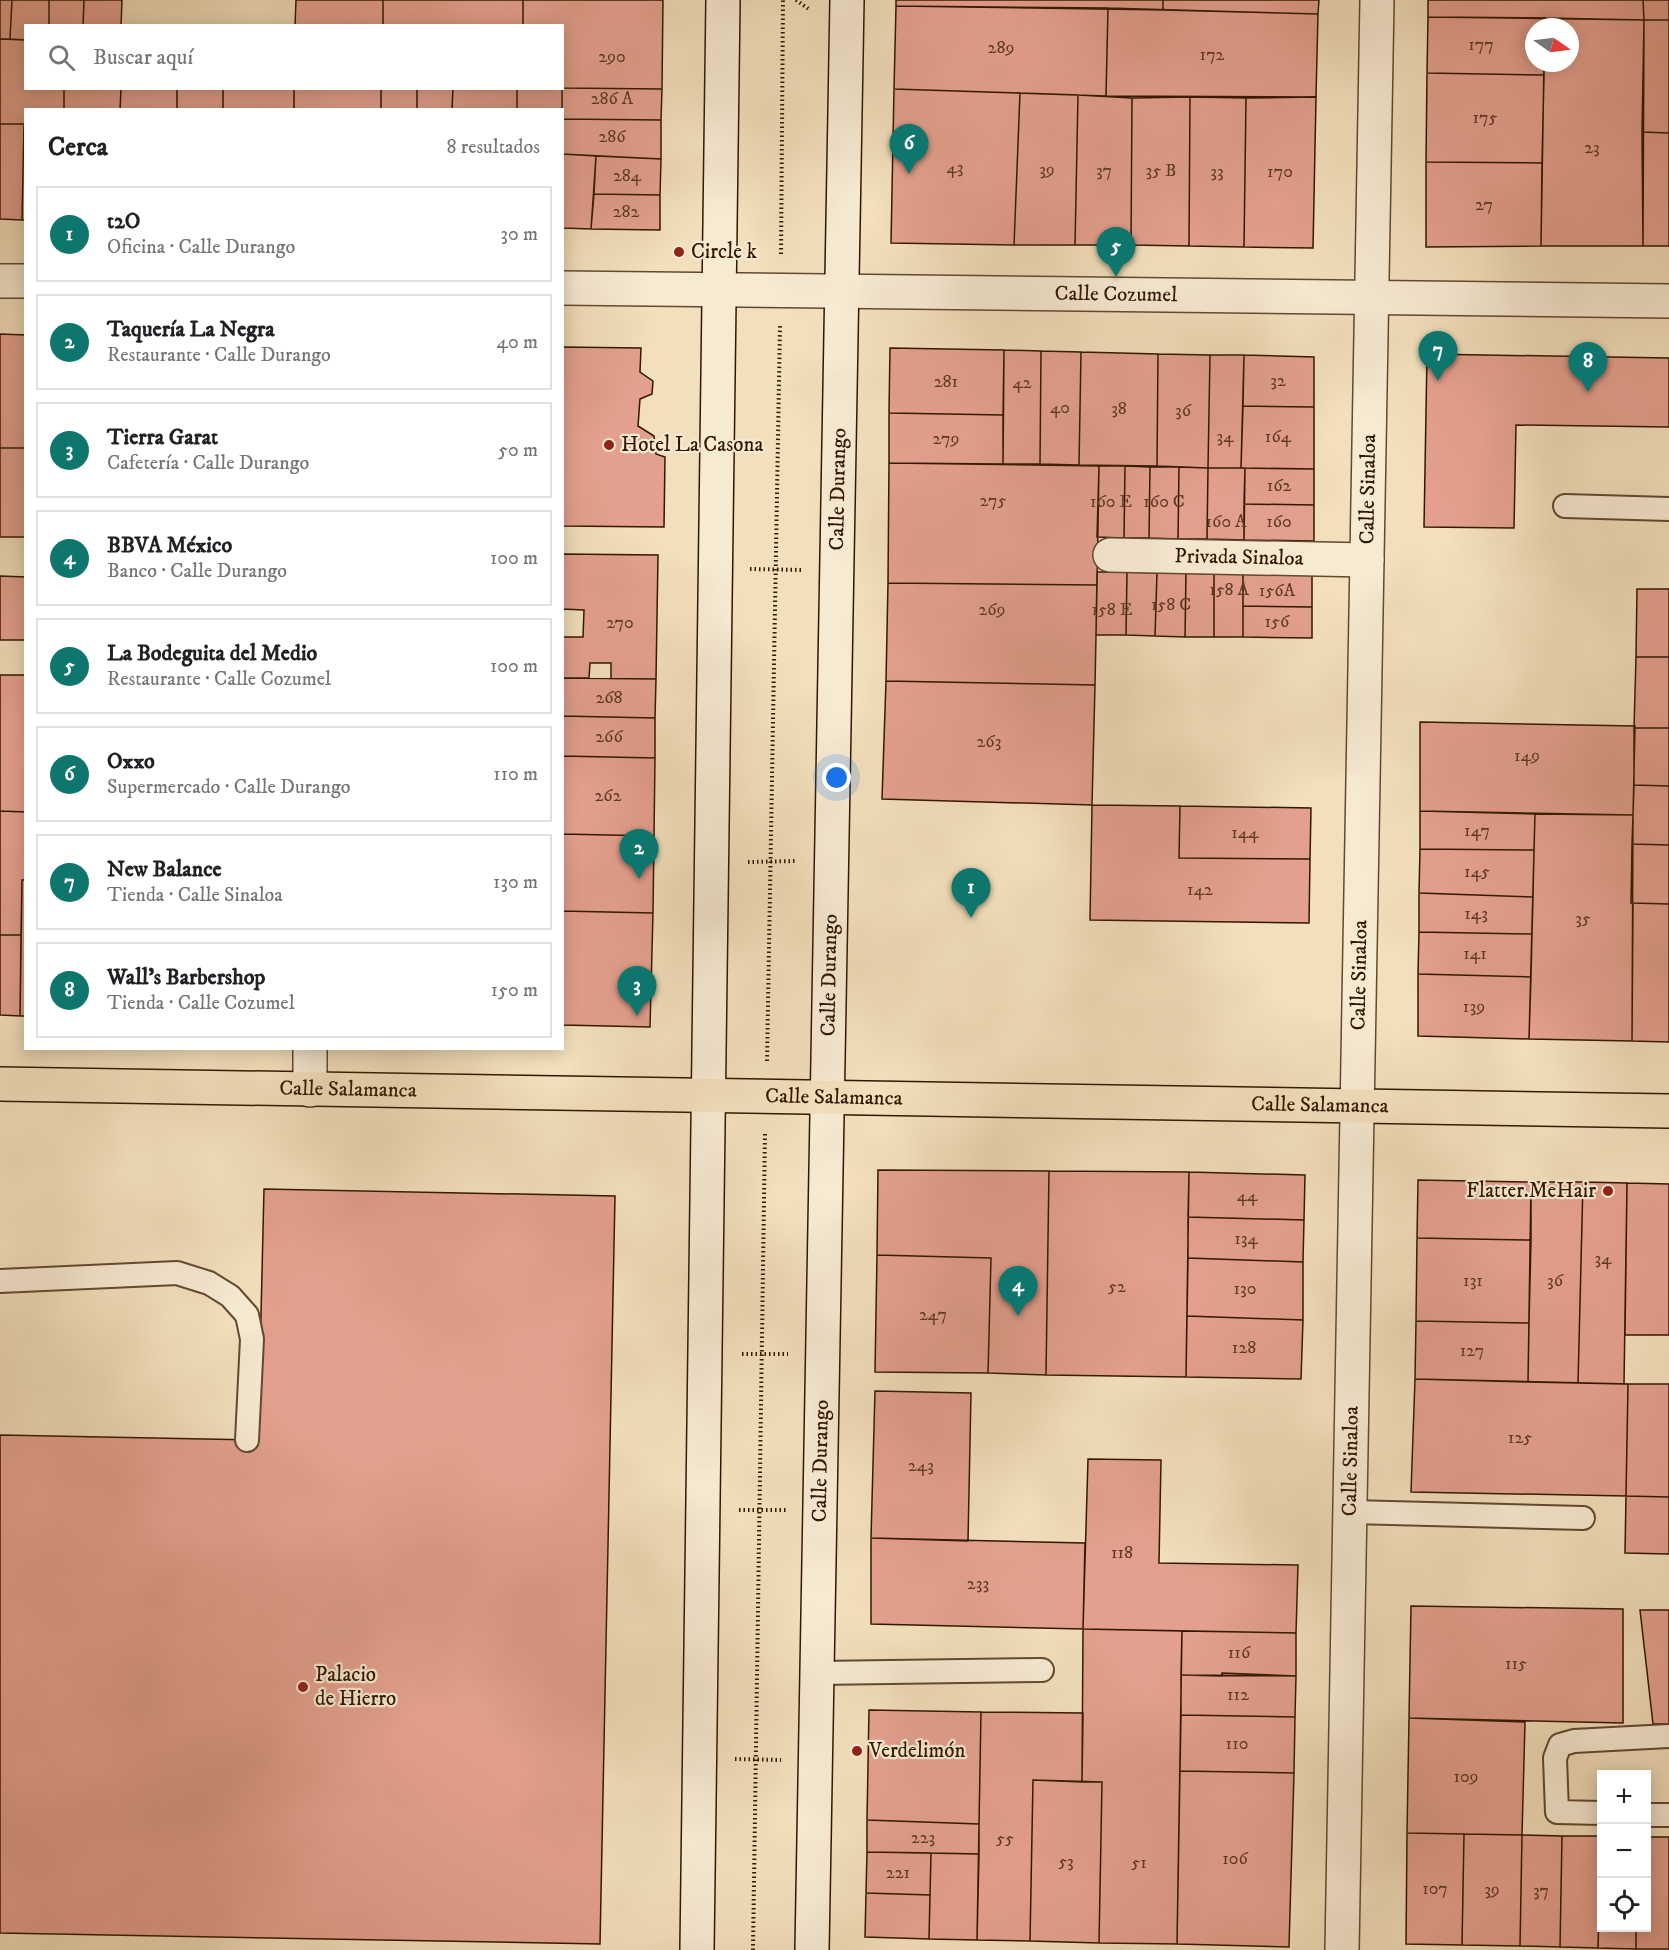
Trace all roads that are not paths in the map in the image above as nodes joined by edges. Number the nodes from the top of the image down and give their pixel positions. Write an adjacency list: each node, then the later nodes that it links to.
1 (723, 0): 7 (main road)
2 (847, 0): 8 (main road, Calle Durango)
3 (1377, 0): 9 (main road, Calle Sinaloa)
4 (0, 280): 5 (main road)
5 (24, 281)
6 (564, 288): 7 (main road, Calle Cozumel)
7 (719, 290): 8 (main road, Calle Cozumel); 18 (main road)
8 (842, 291): 9 (main road, Calle Cozumel); 19 (main road, Calle Durango)
9 (1371, 297): 10 (main road, Calle Cozumel); 14 (main road, Calle Sinaloa)
10 (1669, 301)
11 (1565, 506): 12 (lane)
12 (1669, 509)
13 (1110, 555): 14 (main road, Privada Sinaloa)
14 (1368, 560): 20 (main road, Calle Sinaloa)
15 (310, 1050): 17 (main road)
16 (0, 1084): 17 (main road, Calle Salamanca)
17 (310, 1090): 18 (main road, Calle Salamanca)
18 (709, 1096): 19 (main road, Calle Salamanca); 32 (main road)
19 (827, 1098): 20 (main road, Calle Salamanca); 27 (main road, Calle Durango)
20 (1357, 1107): 21 (main road, Calle Salamanca); 24 (main road, Calle Sinaloa)
21 (1669, 1111)
22 (0, 1281): 23 (lane)
23 (247, 1440)
24 (1350, 1512): 25 (lane); 34 (main road, Calle Sinaloa)
25 (1583, 1518)
26 (1042, 1670): 27 (lane)
27 (816, 1673): 33 (main road, Calle Durango)
28 (1669, 1736): 29 (lane)
29 (1597, 1813)
30 (1651, 1815): 31 (lane)
31 (1669, 1815)
32 (697, 1950)
33 (812, 1950)
34 (1342, 1950)

